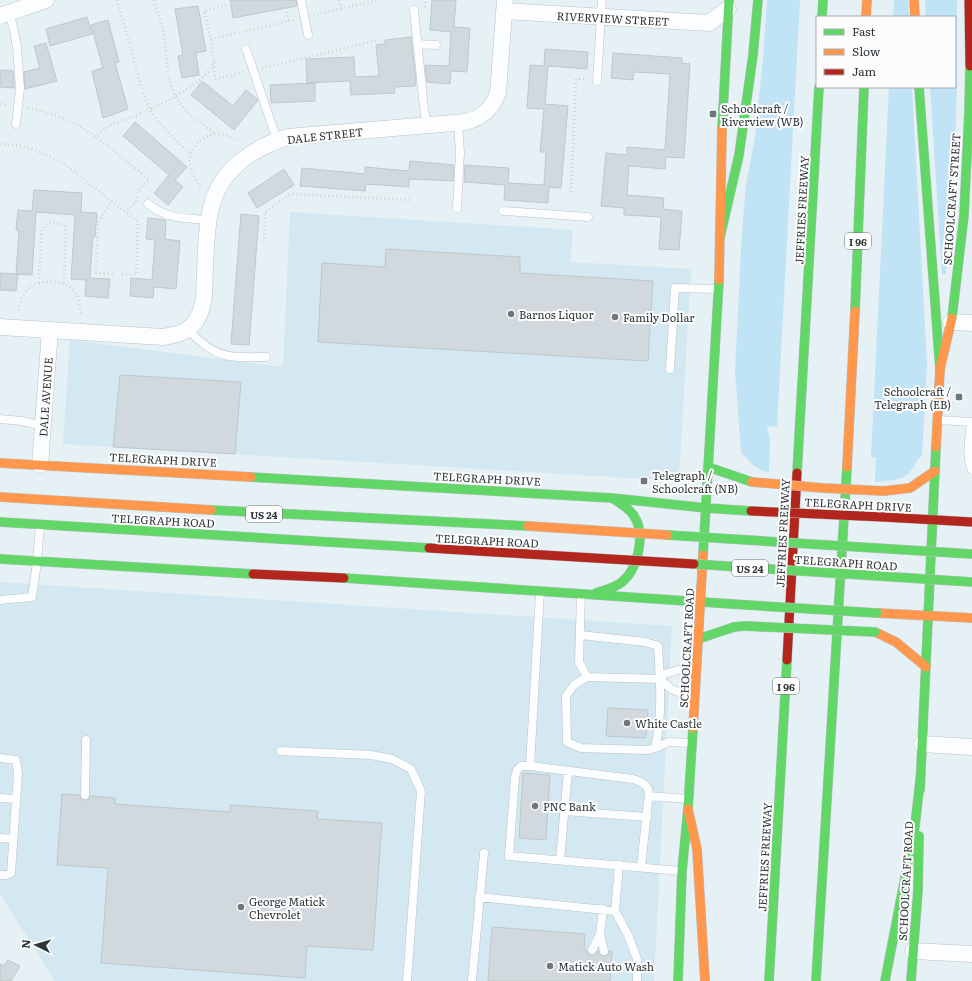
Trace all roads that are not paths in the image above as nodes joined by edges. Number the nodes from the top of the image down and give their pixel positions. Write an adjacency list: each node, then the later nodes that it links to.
1 (46, 0): 12 (street)
2 (301, 0): 17 (lane)
3 (602, 0): 16 (lane)
4 (758, 0): 35 (main road)
5 (823, 0): 13 (main road)
6 (867, 0): 14 (main road)
7 (914, 0): 15 (main road)
8 (969, 0): 25 (main road, SCHOOLCRAFT STREET)
9 (729, 5): 16 (street, RIVERVIEW STREET); 35 (main road)
10 (504, 6): 16 (street, RIVERVIEW STREET); 26 (street, DALE STREET)
11 (414, 10): 18 (lane)
12 (4, 14): 27 (lane)
13 (822, 16)
14 (866, 16)
15 (915, 16)
16 (601, 17): 21 (lane)
17 (308, 34)
18 (417, 44): 19 (lane); 28 (lane)
19 (436, 45)
20 (246, 49): 29 (lane)
21 (593, 80)
22 (819, 88): 119 (main road, JEFFRIES FREEWAY / I 96)
23 (864, 88): 120 (main road, I 96)
24 (919, 88): 43 (main road)
25 (970, 112): 37 (main road, SCHOOLCRAFT STREET)
26 (458, 122): 28 (street, DALE STREET); 31 (lane)
27 (16, 124)
28 (427, 125): 29 (street, DALE STREET)
29 (277, 140): 34 (street, DALE STREET)
30 (148, 204): 34 (lane)
31 (457, 208)
32 (503, 211): 33 (lane)
33 (588, 217)
34 (208, 220): 40 (street, DALE STREET)
35 (720, 237): 36 (main road)
36 (719, 290): 44 (lane); 52 (main road, SCHOOLCRAFT ROAD)
37 (951, 322): 38 (street); 43 (main road, SCHOOLCRAFT STREET)
38 (972, 323)
39 (0, 327): 41 (street)
40 (188, 329): 41 (street); 42 (lane)
41 (50, 330): 49 (street, DALE AVENUE)
42 (266, 357)
43 (940, 368): 45 (main road, SCHOOLCRAFT STREET)
44 (670, 369)
45 (938, 399): 47 (main road, SCHOOLCRAFT ROAD)
46 (0, 419): 49 (lane)
47 (937, 420): 48 (lane); 54 (main road, SCHOOLCRAFT ROAD)
48 (972, 422): 53 (lane)
49 (42, 426): 51 (street, DALE AVENUE)
50 (0, 462): 51 (main road, TELEGRAPH DRIVE)
51 (40, 465): 56 (main road, TELEGRAPH DRIVE)
52 (708, 467): 54 (main road, bridge); 57 (main road, SCHOOLCRAFT ROAD)
53 (972, 470)
54 (935, 471): 58 (main road, SCHOOLCRAFT ROAD)
55 (0, 497): 62 (main road, TELEGRAPH ROAD / US 24, bridge)
56 (612, 498): 57 (main road, TELEGRAPH DRIVE); 68 (main road)
57 (706, 508): 58 (main road, TELEGRAPH DRIVE, bridge); 70 (main road, SCHOOLCRAFT ROAD)
58 (932, 520): 60 (main road, TELEGRAPH DRIVE); 71 (main road, SCHOOLCRAFT ROAD)
59 (0, 522): 61 (main road, TELEGRAPH ROAD / US 24)
60 (972, 522)
61 (40, 524): 64 (lane); 65 (main road, TELEGRAPH ROAD / US 24, bridge)
62 (972, 554)
63 (0, 559): 64 (main road)
64 (38, 562): 66 (main road); 69 (lane)
65 (972, 582)
66 (540, 591): 67 (main road); 87 (lane)
67 (581, 593): 68 (main road); 73 (lane)
68 (593, 594): 70 (main road)
69 (0, 600)
70 (700, 602): 71 (main road, bridge); 74 (main road, SCHOOLCRAFT ROAD)
71 (928, 616): 72 (main road); 76 (main road, SCHOOLCRAFT ROAD)
72 (972, 618)
73 (580, 635): 77 (lane); 78 (lane)
74 (698, 639): 75 (main road, SCHOOLCRAFT ROAD); 76 (main road, bridge)
75 (697, 664): 78 (lane); 79 (main road, SCHOOLCRAFT ROAD)
76 (926, 667): 82 (main road, SCHOOLCRAFT ROAD)
77 (587, 677): 78 (lane); 84 (lane)
78 (660, 679): 79 (lane); 84 (lane)
79 (695, 698): 81 (main road, SCHOOLCRAFT ROAD)
80 (86, 740): 90 (lane)
81 (692, 743): 84 (lane); 94 (main road, SCHOOLCRAFT ROAD)
82 (922, 744): 83 (street); 89 (main road, SCHOOLCRAFT ROAD)
83 (972, 747)
84 (655, 748)
85 (281, 751): 114 (lane)
86 (0, 758): 93 (lane)
87 (530, 766): 88 (lane); 101 (lane)
88 (568, 771): 91 (lane); 96 (lane)
89 (921, 772): 112 (main road, SCHOOLCRAFT ROAD); 121 (main road)
90 (85, 795)
91 (649, 796): 94 (lane); 97 (lane)
92 (0, 798): 93 (lane)
93 (16, 799): 99 (lane)
94 (689, 799): 95 (main road, SCHOOLCRAFT ROAD)
95 (688, 809): 104 (main road, SCHOOLCRAFT ROAD); 118 (main road)
96 (564, 811): 97 (lane); 101 (lane)
97 (647, 818): 103 (lane)
98 (0, 838): 99 (lane)
99 (13, 839): 105 (lane)
100 (484, 853): 106 (lane)
101 (560, 860): 102 (lane)
102 (619, 865): 103 (lane); 108 (lane)
103 (642, 867): 104 (lane)
104 (682, 871): 117 (main road, SCHOOLCRAFT ROAD)
105 (3, 875)
106 (479, 897): 107 (lane); 115 (lane)
107 (603, 909): 108 (lane); 109 (lane)
108 (615, 910): 116 (lane)
109 (600, 934): 110 (lane); 111 (lane)
110 (592, 950)
111 (604, 951)
112 (914, 951): 113 (street); 122 (main road, SCHOOLCRAFT ROAD)
113 (972, 954)
114 (407, 981)
115 (472, 981)
116 (637, 981)
117 (678, 981)
118 (705, 981)
119 (769, 981)
120 (816, 981)
121 (885, 981)
122 (911, 981)

